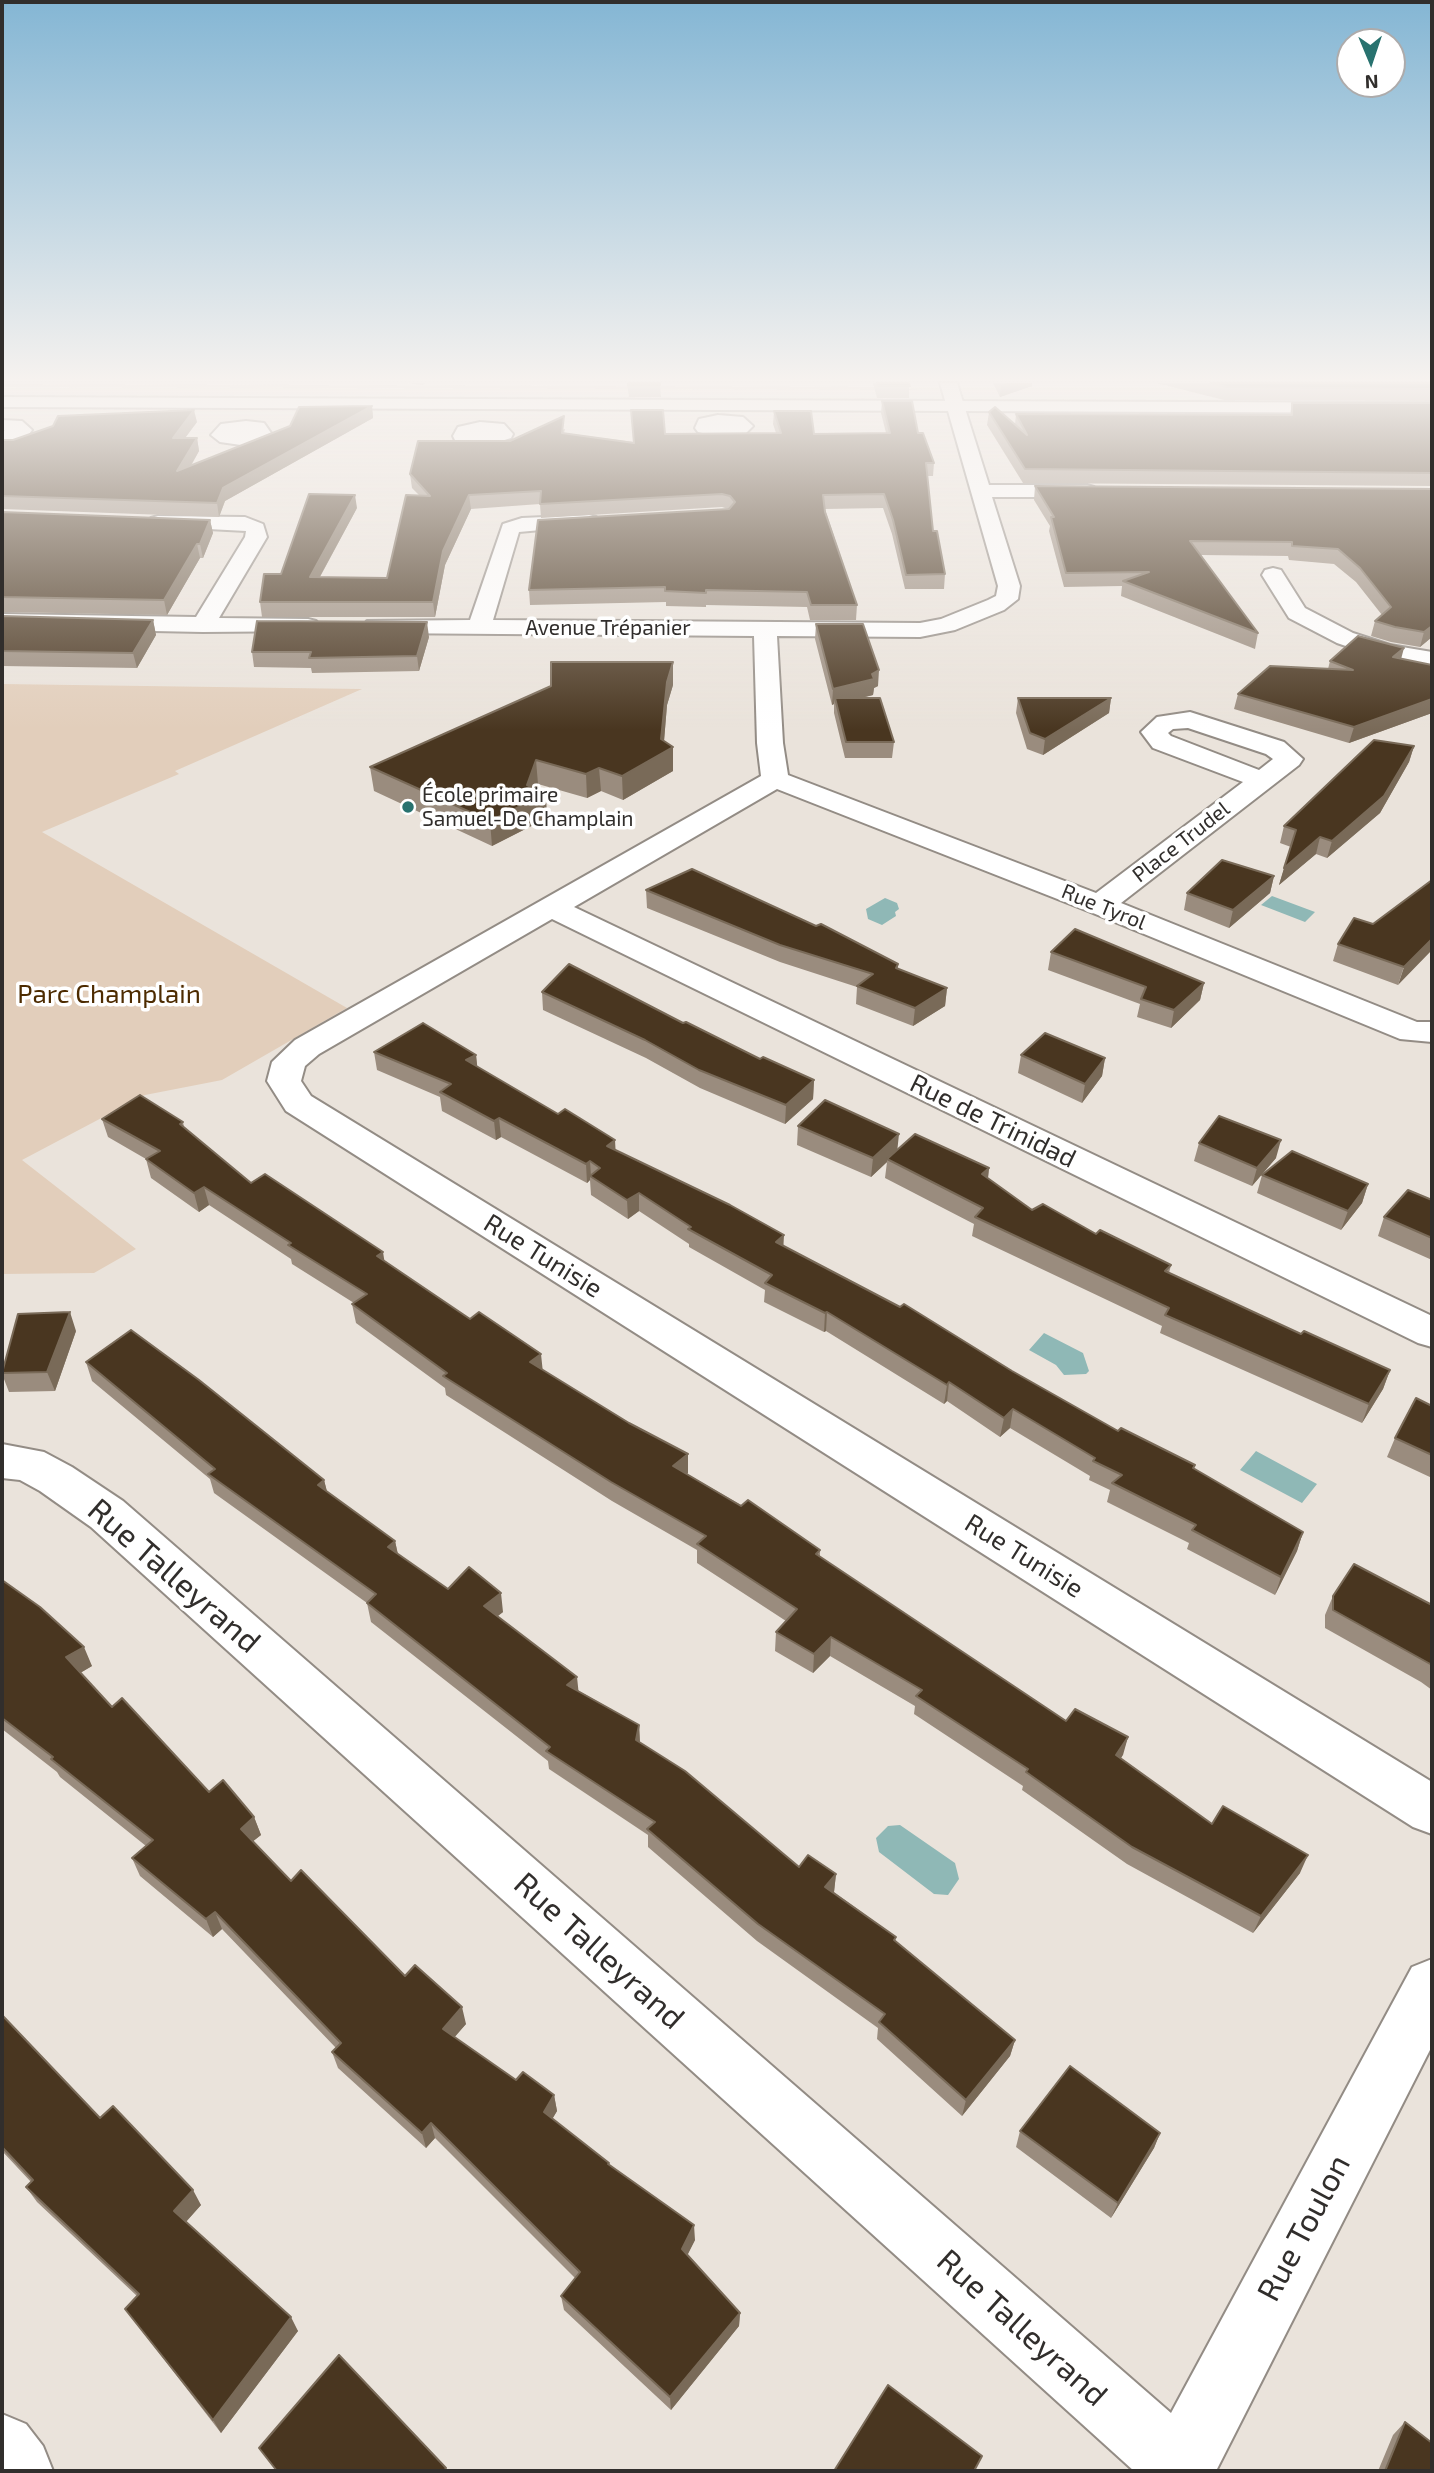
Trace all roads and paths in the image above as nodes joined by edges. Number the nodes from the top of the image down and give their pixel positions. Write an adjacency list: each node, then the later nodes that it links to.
1 (982, 498): 8 (street, Avenue Trépanier)
2 (614, 520): 7 (street)
3 (140, 521): 6 (street)
4 (1273, 575): 9 (street)
5 (2, 621): 6 (street, Avenue Trépanier)
6 (203, 625): 7 (street, Avenue Trépanier)
7 (479, 627): 8 (street, Avenue Trépanier)
8 (765, 629): 10 (street)
9 (1432, 659)
10 (775, 779): 12 (street, Rue Tyrol); 13 (street, Rue Tunisie)
11 (1262, 780): 12 (street, Place Trudel)
12 (1100, 905): 14 (street, Rue Tyrol)
13 (553, 908): 15 (street, Rue de Trinidad); 17 (street, Rue Tunisie)
14 (1432, 1032)
15 (1432, 1333)
16 (2, 1461): 20 (street, Rue Talleyrand)
17 (1432, 1810)
18 (1432, 1987): 20 (street, Rue Toulon)
19 (2, 2448): 21 (street)
20 (1181, 2469)
21 (18, 2471)

